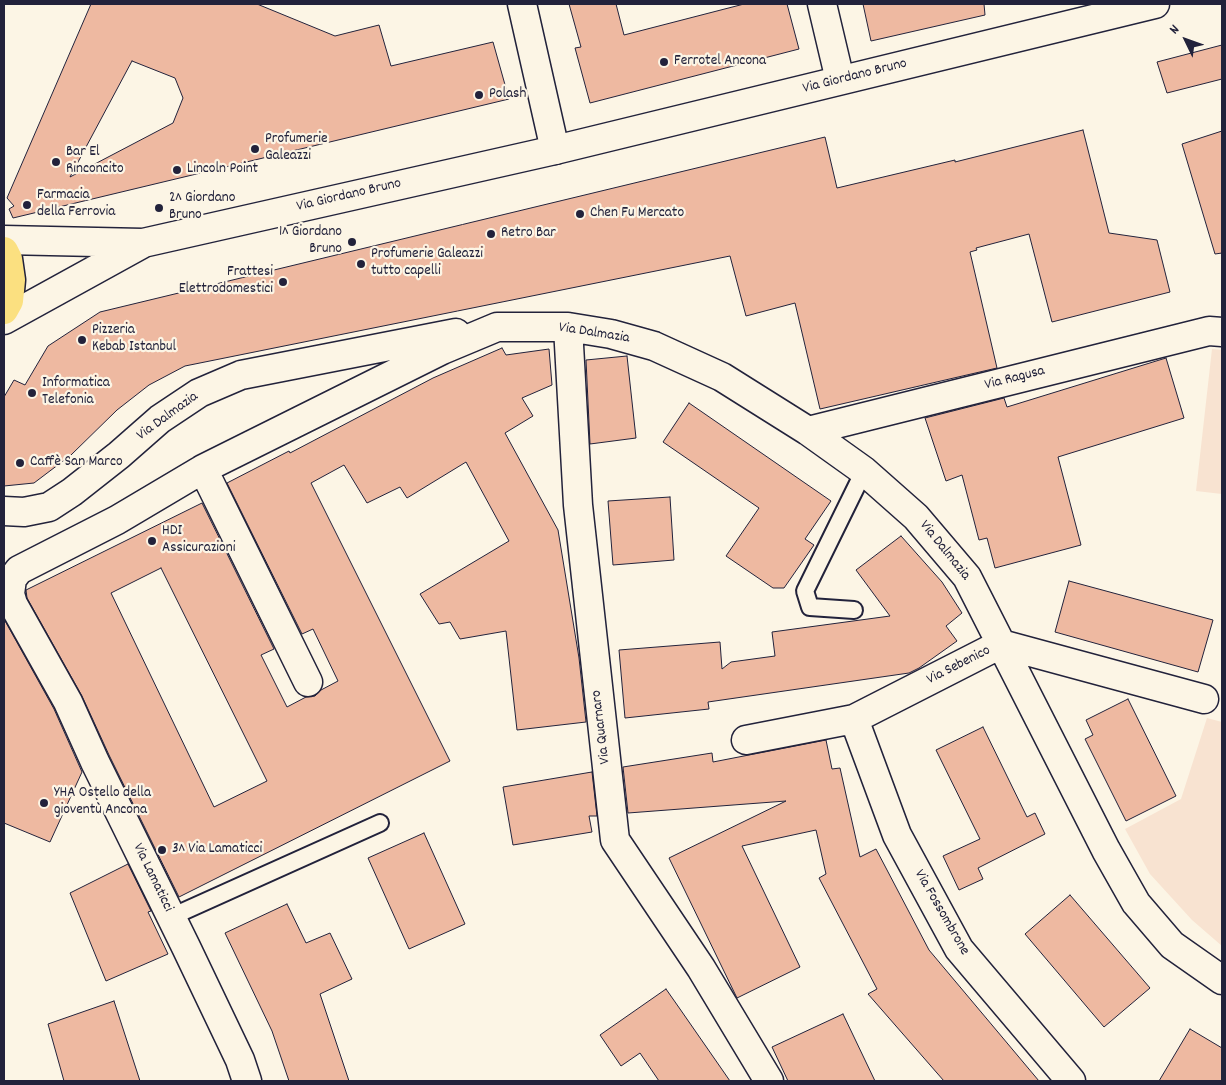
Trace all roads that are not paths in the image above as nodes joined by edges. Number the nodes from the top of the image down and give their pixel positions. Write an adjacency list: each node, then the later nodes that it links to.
1 (522, 4): 5 (street)
2 (822, 4): 4 (street)
3 (1155, 4): 4 (street, Via Giordano Bruno)
4 (840, 80): 5 (street, Via Giordano Bruno)
5 (555, 150): 7 (street, Via Giordano Bruno)
6 (4, 240): 7 (street, Via Giordano Bruno)
7 (143, 243): 10 (street, Via Giordano Bruno)
8 (4, 251): 9 (main road)
9 (4, 310)
10 (4, 320)
11 (497, 327): 12 (street, Via Dalmazia); 15 (street, Via Dalmazia); 17 (street, Via Dalmazia)
12 (568, 328): 14 (street, Via Dalmazia); 29 (street, Via Quarnaro)
13 (1222, 332): 14 (street, Via Ragusa)
14 (808, 431): 16 (street, Via Dalmazia)
15 (203, 469): 18 (street, Via Dalmazia); 21 (street)
16 (864, 471): 19 (lane); 20 (street, Via Dalmazia)
17 (4, 511)
18 (19, 570): 26 (street, Via Lamaticci)
19 (854, 610)
20 (1001, 644): 22 (street, Via Sebenico); 23 (street, Via Sebenico); 27 (street, Via Dalmazia)
21 (308, 682)
22 (1204, 699)
23 (854, 719): 24 (street, Via Sebenico); 30 (street, Via Fossombrone)
24 (746, 740)
25 (380, 823): 26 (lane)
26 (171, 917): 28 (street, Via Lamaticci)
27 (1222, 980)
28 (247, 1081)
29 (769, 1081)
30 (1071, 1081)

